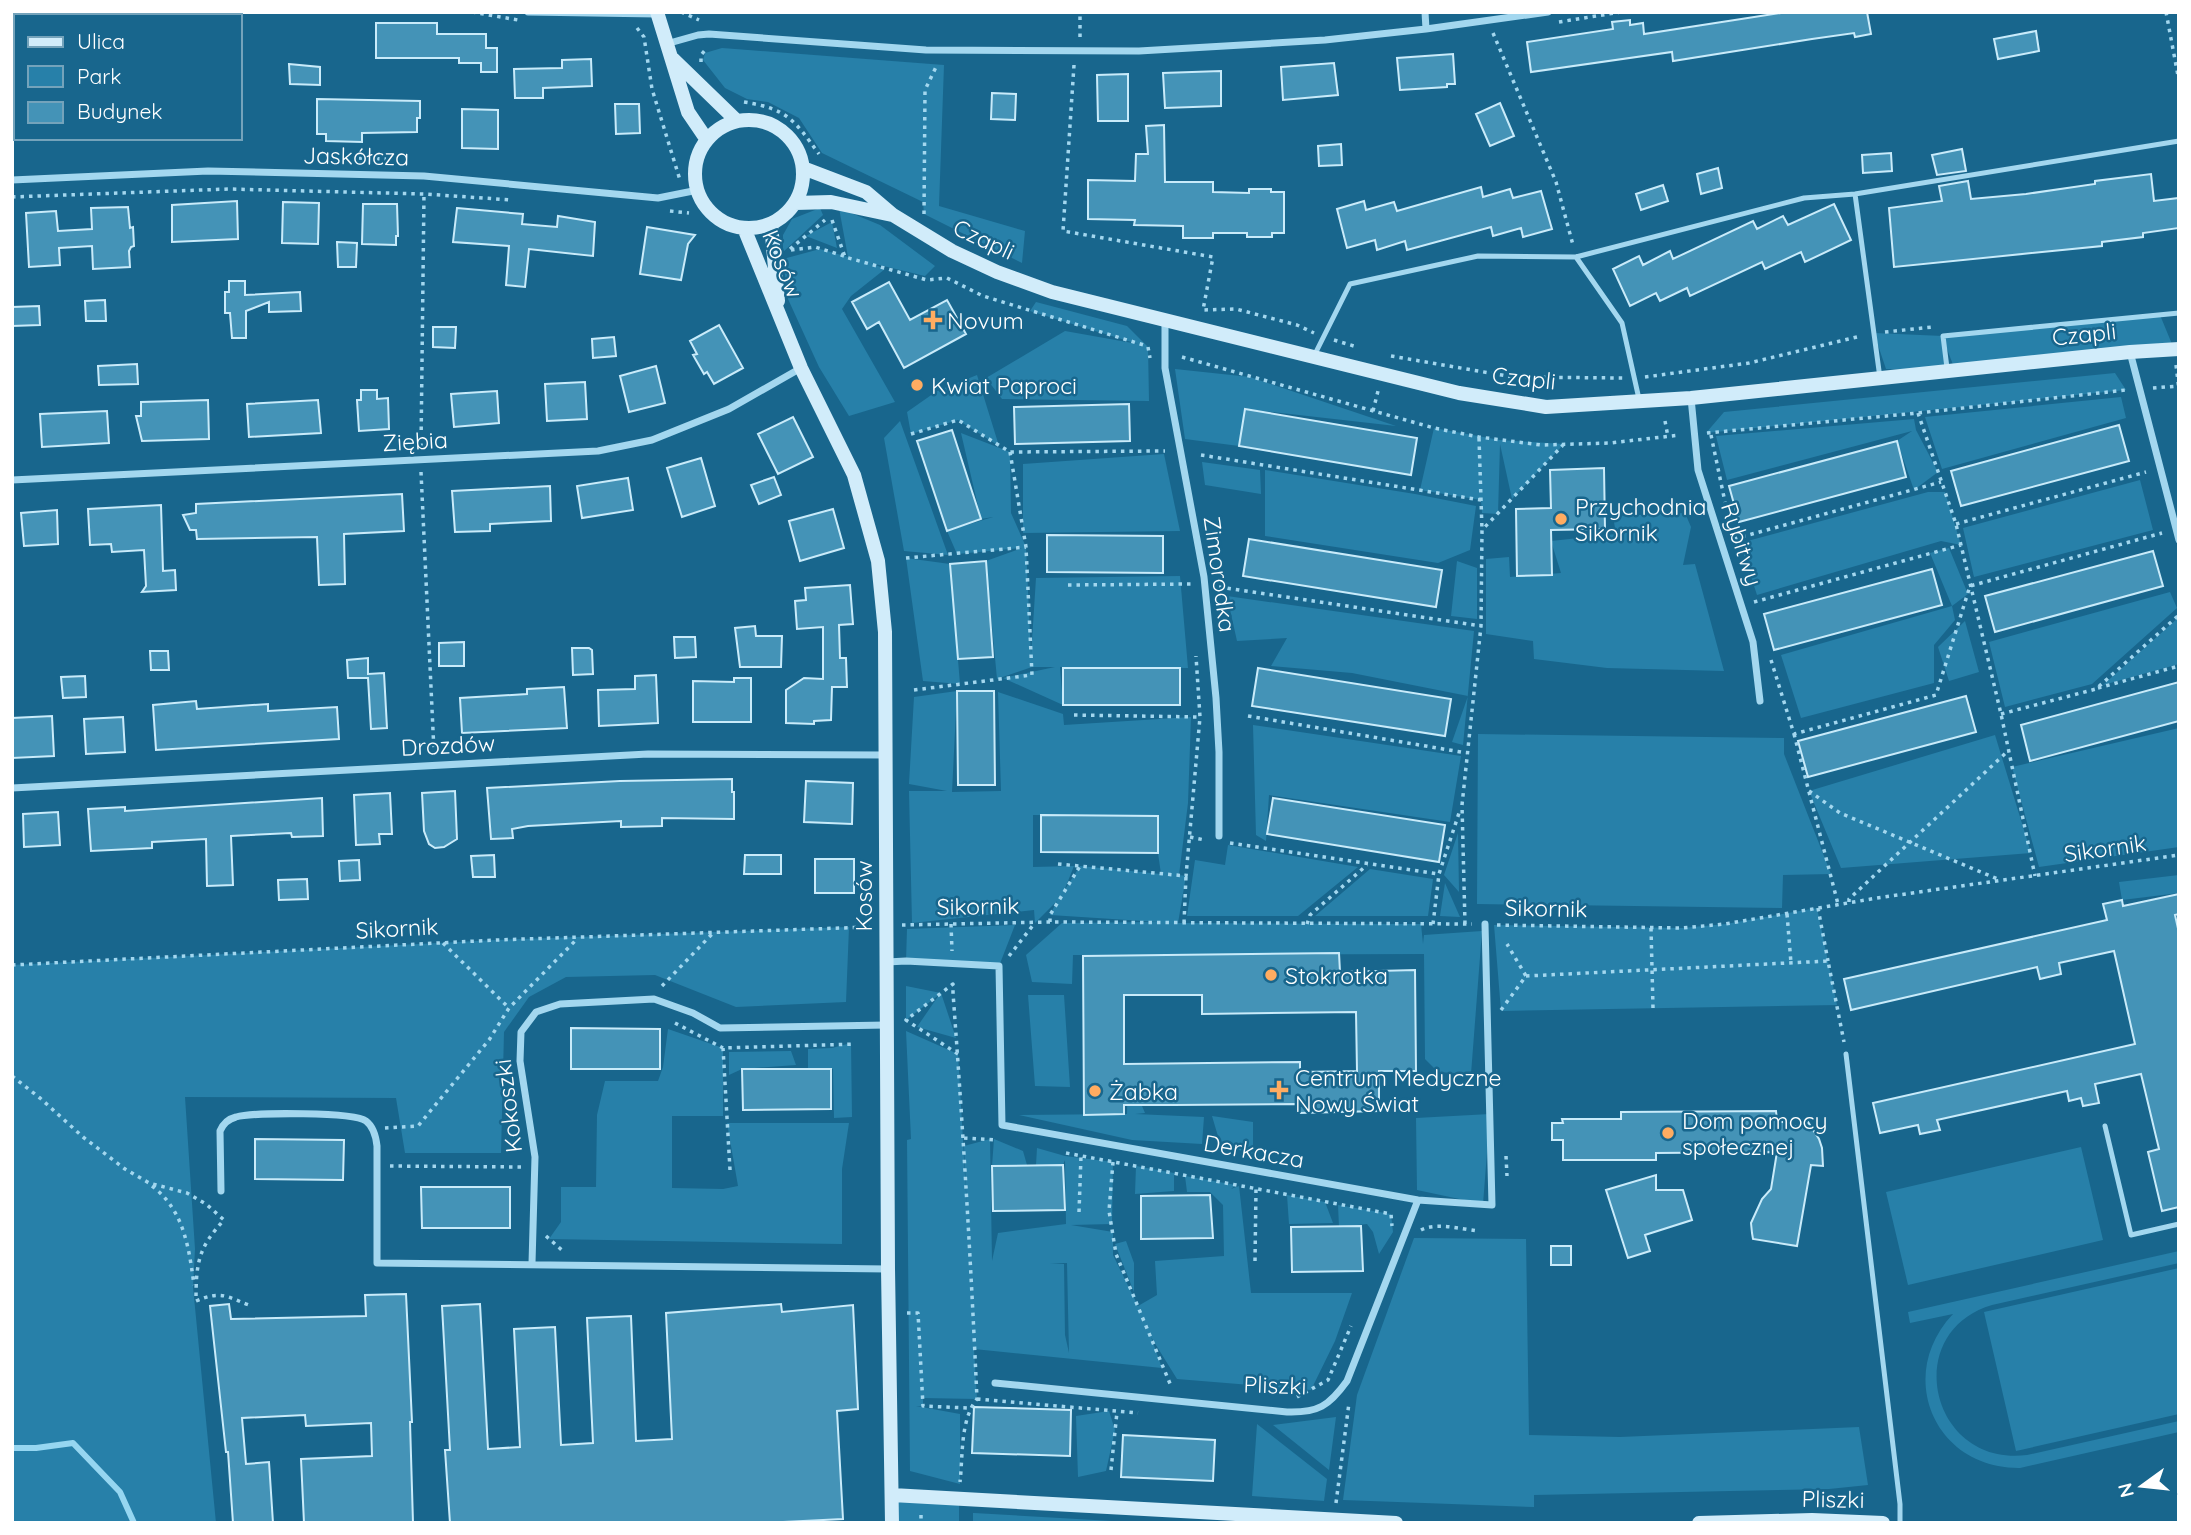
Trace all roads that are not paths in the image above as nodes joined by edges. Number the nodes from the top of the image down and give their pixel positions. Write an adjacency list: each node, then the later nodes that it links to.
1 (528, 12): 4 (street)
2 (1425, 12): 5 (street)
3 (1548, 12): 5 (street)
4 (657, 13): 6 (street)
5 (1426, 30): 6 (street)
6 (668, 51): 7 (street); 8 (street)
7 (737, 121): 8 (street); 10 (street)
8 (707, 140): 12 (street)
9 (2179, 141): 13 (lane)
10 (803, 167): 14 (street); 15 (street, Czapli)
11 (12, 180): 12 (street, Jaskółcza)
12 (698, 190): 17 (street)
13 (1855, 194): 18 (lane); 27 (lane)
14 (795, 203): 15 (street, Czapli); 16 (street)
15 (893, 215): 21 (street, Czapli)
16 (771, 224): 17 (street); 20 (street, Kosów)
17 (744, 228): 20 (street, Kosów)
18 (1576, 257): 24 (lane); 29 (lane)
19 (2179, 313): 26 (lane)
20 (779, 316): 25 (street, Kosów)
21 (1165, 320): 24 (street, Czapli); 35 (street, Zimorodka)
22 (2179, 349): 23 (street, Czapli)
23 (2130, 352): 26 (street, Czapli); 31 (street)
24 (1313, 358): 29 (street, Czapli)
25 (801, 368): 30 (street, Ziębia); 33 (street, Kosów)
26 (1947, 371): 27 (street, Czapli)
27 (1880, 378): 28 (street, Czapli)
28 (1691, 398): 29 (street, Czapli); 32 (street, Rybitwy)
29 (1640, 402)
30 (12, 480)
31 (2179, 540)
32 (1760, 701)
33 (885, 755): 34 (street, Drozdów); 37 (street, Kosów)
34 (12, 788)
35 (1219, 836)
36 (1486, 925): 42 (street, Derkacza)
37 (887, 962): 38 (street, Kosów); 42 (street, Derkacza)
38 (886, 1025): 44 (street, Kokoszki); 45 (street, Kosów)
39 (1846, 1054): 52 (lane)
40 (2105, 1126): 43 (lane)
41 (221, 1191): 44 (street)
42 (1418, 1200): 46 (street, Pliszki)
43 (2179, 1224)
44 (532, 1263): 45 (street)
45 (888, 1269): 47 (street, Kosów)
46 (995, 1383)
47 (892, 1495): 48 (street, Kosów); 49 (street)
48 (892, 1523)
49 (1396, 1523)
50 (1699, 1523): 51 (street, Pliszki)
51 (1883, 1523)
52 (1900, 1523)

